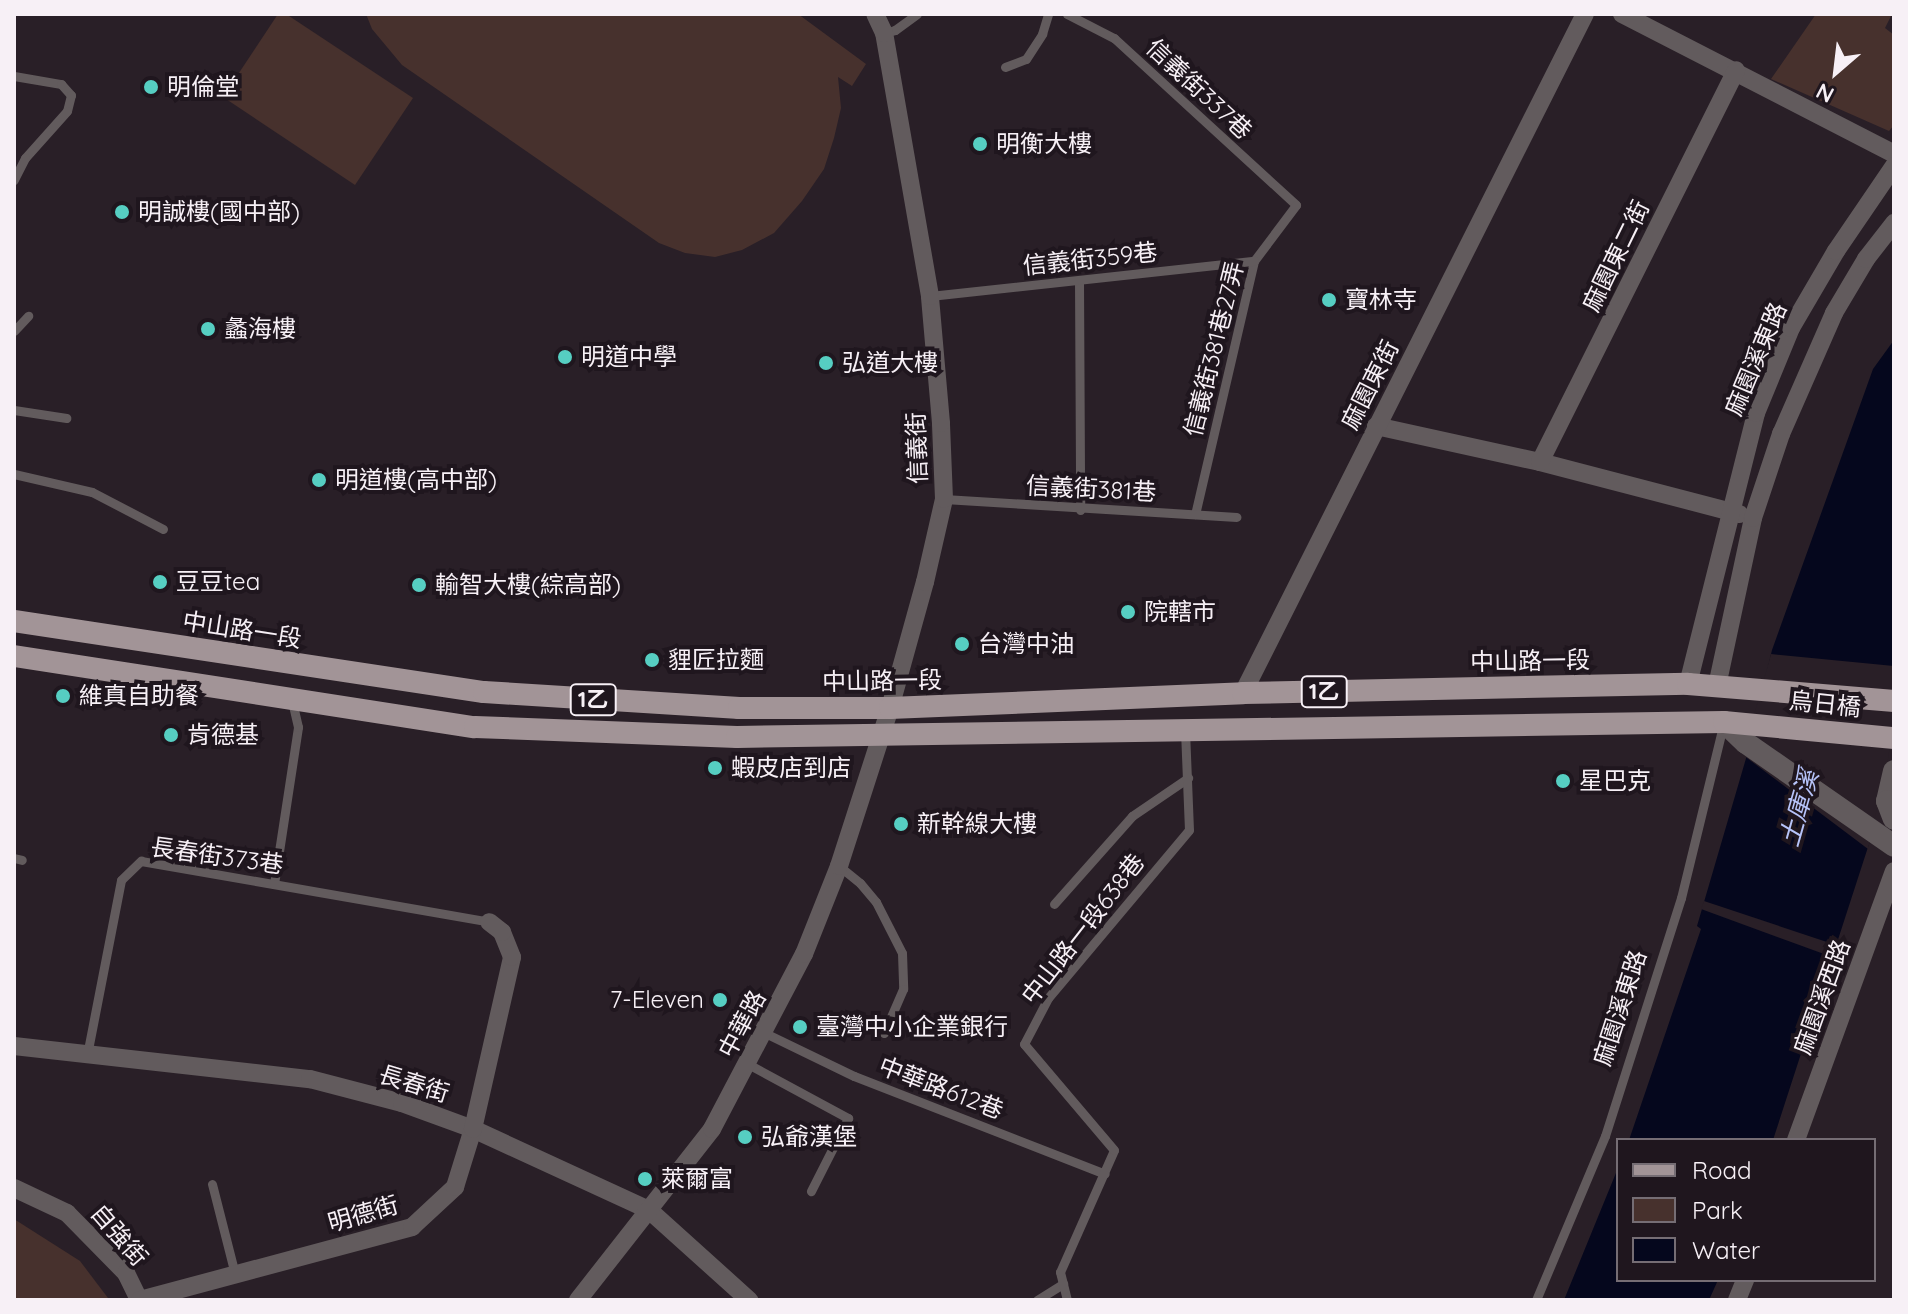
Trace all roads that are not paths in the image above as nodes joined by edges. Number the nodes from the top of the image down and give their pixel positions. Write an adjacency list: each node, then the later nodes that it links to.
1 (875, 14): 7 (street, 信義街)
2 (917, 14): 7 (lane)
3 (1048, 14): 8 (lane)
4 (1067, 14): 14 (lane, 信義街337巷)
5 (1585, 14): 23 (street, 麻園東街)
6 (1622, 14): 9 (street)
7 (884, 33): 18 (street, 信義街)
8 (1005, 67)
9 (1736, 70): 11 (street); 24 (street, 麻園東二街)
10 (14, 76): 13 (lane)
11 (1894, 154)
12 (1894, 166): 28 (street, 麻園溪東路)
13 (14, 180)
14 (1296, 205): 16 (lane, 信義街381巷27弄)
15 (1894, 223): 31 (street)
16 (1254, 261): 17 (lane, 信義街359巷); 29 (lane, 信義街381巷27弄)
17 (1079, 281): 18 (lane, 信義街359巷); 27 (lane)
18 (930, 296): 26 (street, 信義街)
19 (28, 316): 20 (lane)
20 (14, 331)
21 (14, 410): 22 (lane)
22 (66, 418)
23 (1376, 426): 24 (street); 38 (street, 麻園東街)
24 (1540, 462): 28 (street)
25 (14, 474): 32 (lane)
26 (944, 499): 27 (lane, 信義街381巷); 41 (street, 信義街)
27 (1080, 510): 29 (lane, 信義街381巷)
28 (1729, 511): 31 (street); 35 (street, 麻園溪東路)
29 (1195, 514): 30 (lane, 信義街381巷)
30 (1236, 517)
31 (1753, 518): 36 (street)
32 (163, 529)
33 (14, 621): 41 (main road, 中山路一段 / 1乙)
34 (14, 656): 39 (main road, 1乙)
35 (1688, 684): 36 (main road, 中山路一段 / 1乙); 38 (main road, 中山路一段 / 1乙)
36 (1717, 686): 37 (main road, 中山路一段 / 1乙)
37 (1757, 688): 40 (main road, 烏日橋 / 1乙)
38 (1243, 693): 41 (main road, 中山路一段 / 1乙)
39 (292, 701): 45 (main road, 1乙); 53 (lane)
40 (1894, 701)
41 (890, 708): 45 (street, 信義街)
42 (1724, 722): 43 (main road, 1乙); 44 (main road, 1乙); 75 (lane, 麻園溪東路)
43 (1185, 729): 45 (main road, 1乙); 48 (lane, 中山路一段638巷)
44 (1748, 733): 46 (main road, 烏日橋 / 1乙); 50 (street)
45 (880, 734): 51 (street, 中華路)
46 (1894, 738)
47 (1894, 771): 49 (street)
48 (1188, 778): 54 (lane); 63 (lane, 中山路一段638巷)
49 (1894, 819)
50 (1894, 846)
51 (839, 866): 56 (street, 中華路); 57 (lane)
52 (1894, 871): 62 (street, 麻園溪西路)
53 (274, 884): 55 (lane, 長春街373巷); 59 (lane, 長春街373巷)
54 (1054, 904)
55 (489, 922): 61 (street, 明德街)
56 (765, 1033): 60 (street, 中華路); 63 (lane, 中華路612巷)
57 (884, 1033)
58 (14, 1046): 59 (street, 長春街)
59 (87, 1055): 61 (street, 長春街)
60 (748, 1064): 66 (lane); 67 (street, 中華路)
61 (473, 1129): 67 (street, 長春街); 68 (street, 明德街)
62 (1797, 1138)
63 (1105, 1174): 69 (lane)
64 (212, 1184): 68 (lane)
65 (14, 1188): 70 (street, 自強街)
66 (811, 1191)
67 (649, 1210): 71 (street, 中華路); 72 (street, 長春街)
68 (235, 1274): 70 (street, 明德街)
69 (1063, 1284): 73 (lane); 74 (lane)
70 (140, 1300)
71 (578, 1300)
72 (749, 1300)
73 (1037, 1300)
74 (1067, 1300)
75 (1536, 1300)

